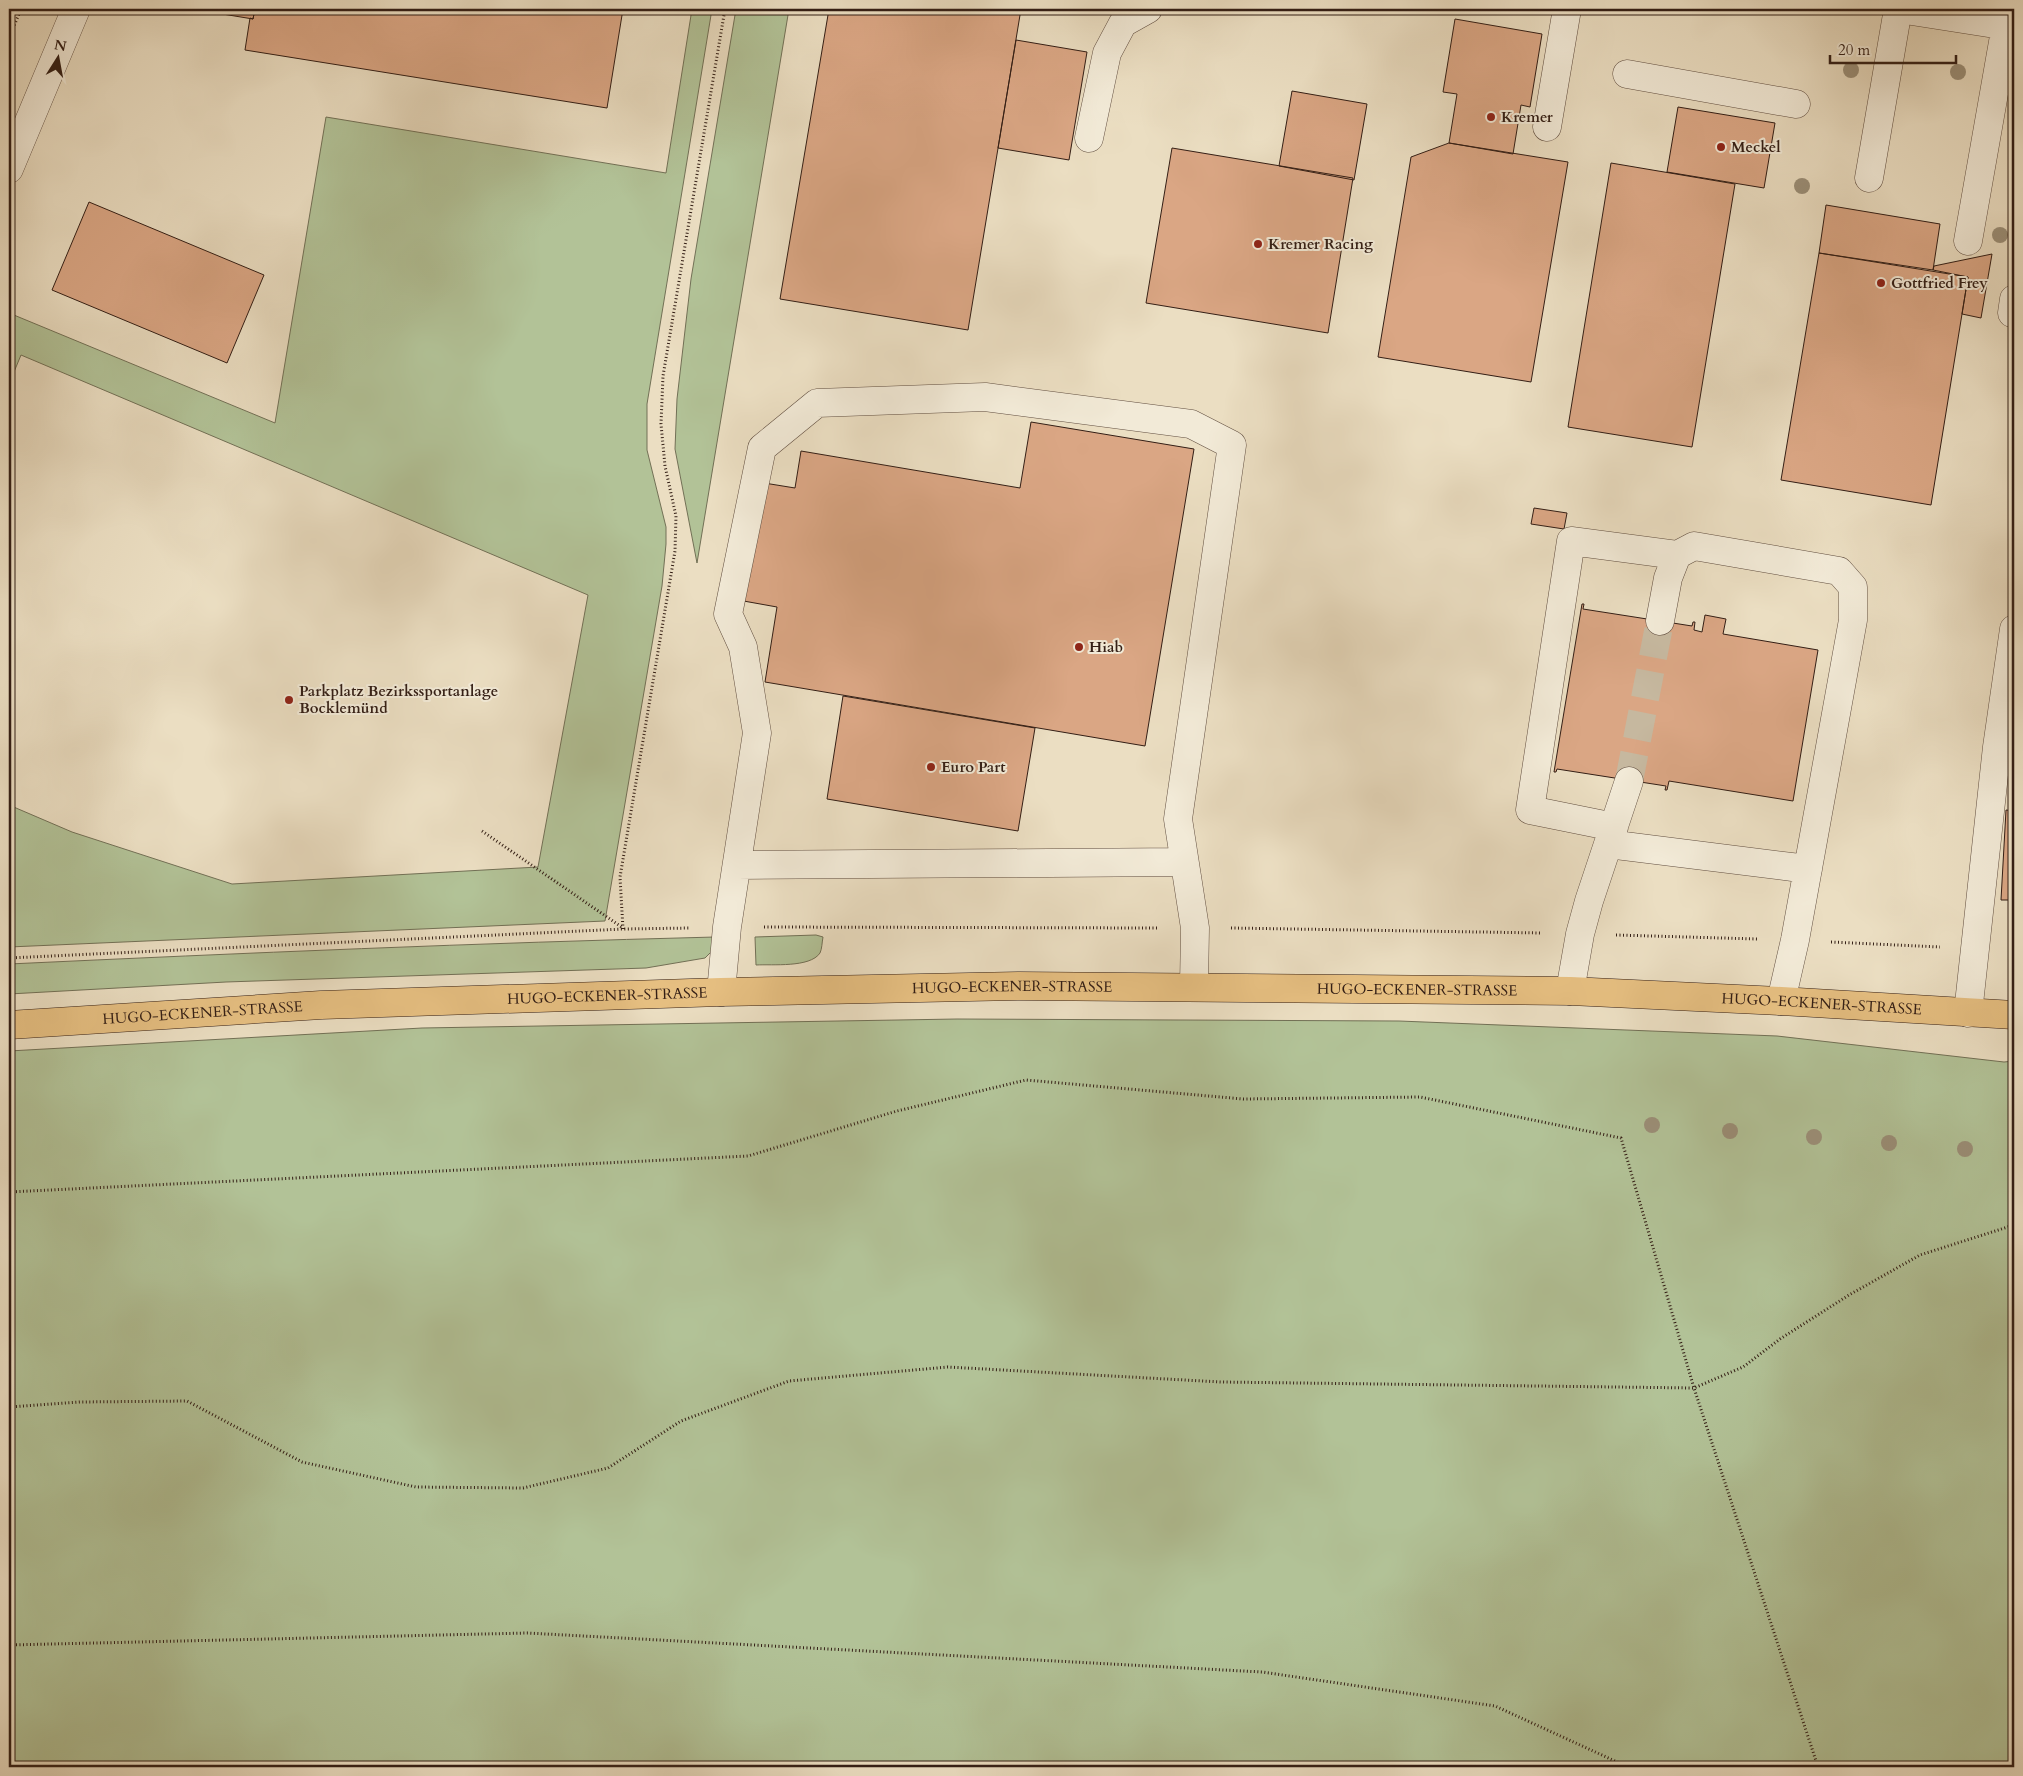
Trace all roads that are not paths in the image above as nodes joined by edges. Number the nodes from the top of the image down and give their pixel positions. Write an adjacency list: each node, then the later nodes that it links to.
1 (76, 9): 10 (street)
2 (1148, 9): 9 (street)
3 (1567, 9): 8 (street)
4 (1898, 9): 5 (street); 11 (street)
5 (2010, 26): 12 (street)
6 (1627, 74): 7 (street)
7 (1796, 104)
8 (1547, 127)
9 (1089, 138)
10 (9, 169)
11 (1869, 178)
12 (1968, 242)
13 (2014, 299): 14 (street)
14 (2014, 313)
15 (1677, 555): 16 (street); 20 (street); 23 (street)
16 (1660, 621)
17 (2014, 629): 18 (street)
18 (2006, 747): 28 (street)
19 (1629, 781): 20 (street)
20 (1611, 835): 23 (street); 25 (street)
21 (1184, 862): 22 (street); 22 (street); 24 (street)
22 (737, 864): 26 (street)
23 (1808, 869): 27 (street)
24 (1194, 986): 25 (main road, HUGO-ECKENER-STRASSE); 26 (main road, HUGO-ECKENER-STRASSE)
25 (1570, 991): 27 (main road, HUGO-ECKENER-STRASSE)
26 (722, 992): 30 (main road, HUGO-ECKENER-STRASSE)
27 (1781, 1001): 28 (main road, HUGO-ECKENER-STRASSE)
28 (1968, 1012): 29 (main road, HUGO-ECKENER-STRASSE)
29 (2014, 1015)
30 (9, 1025)

